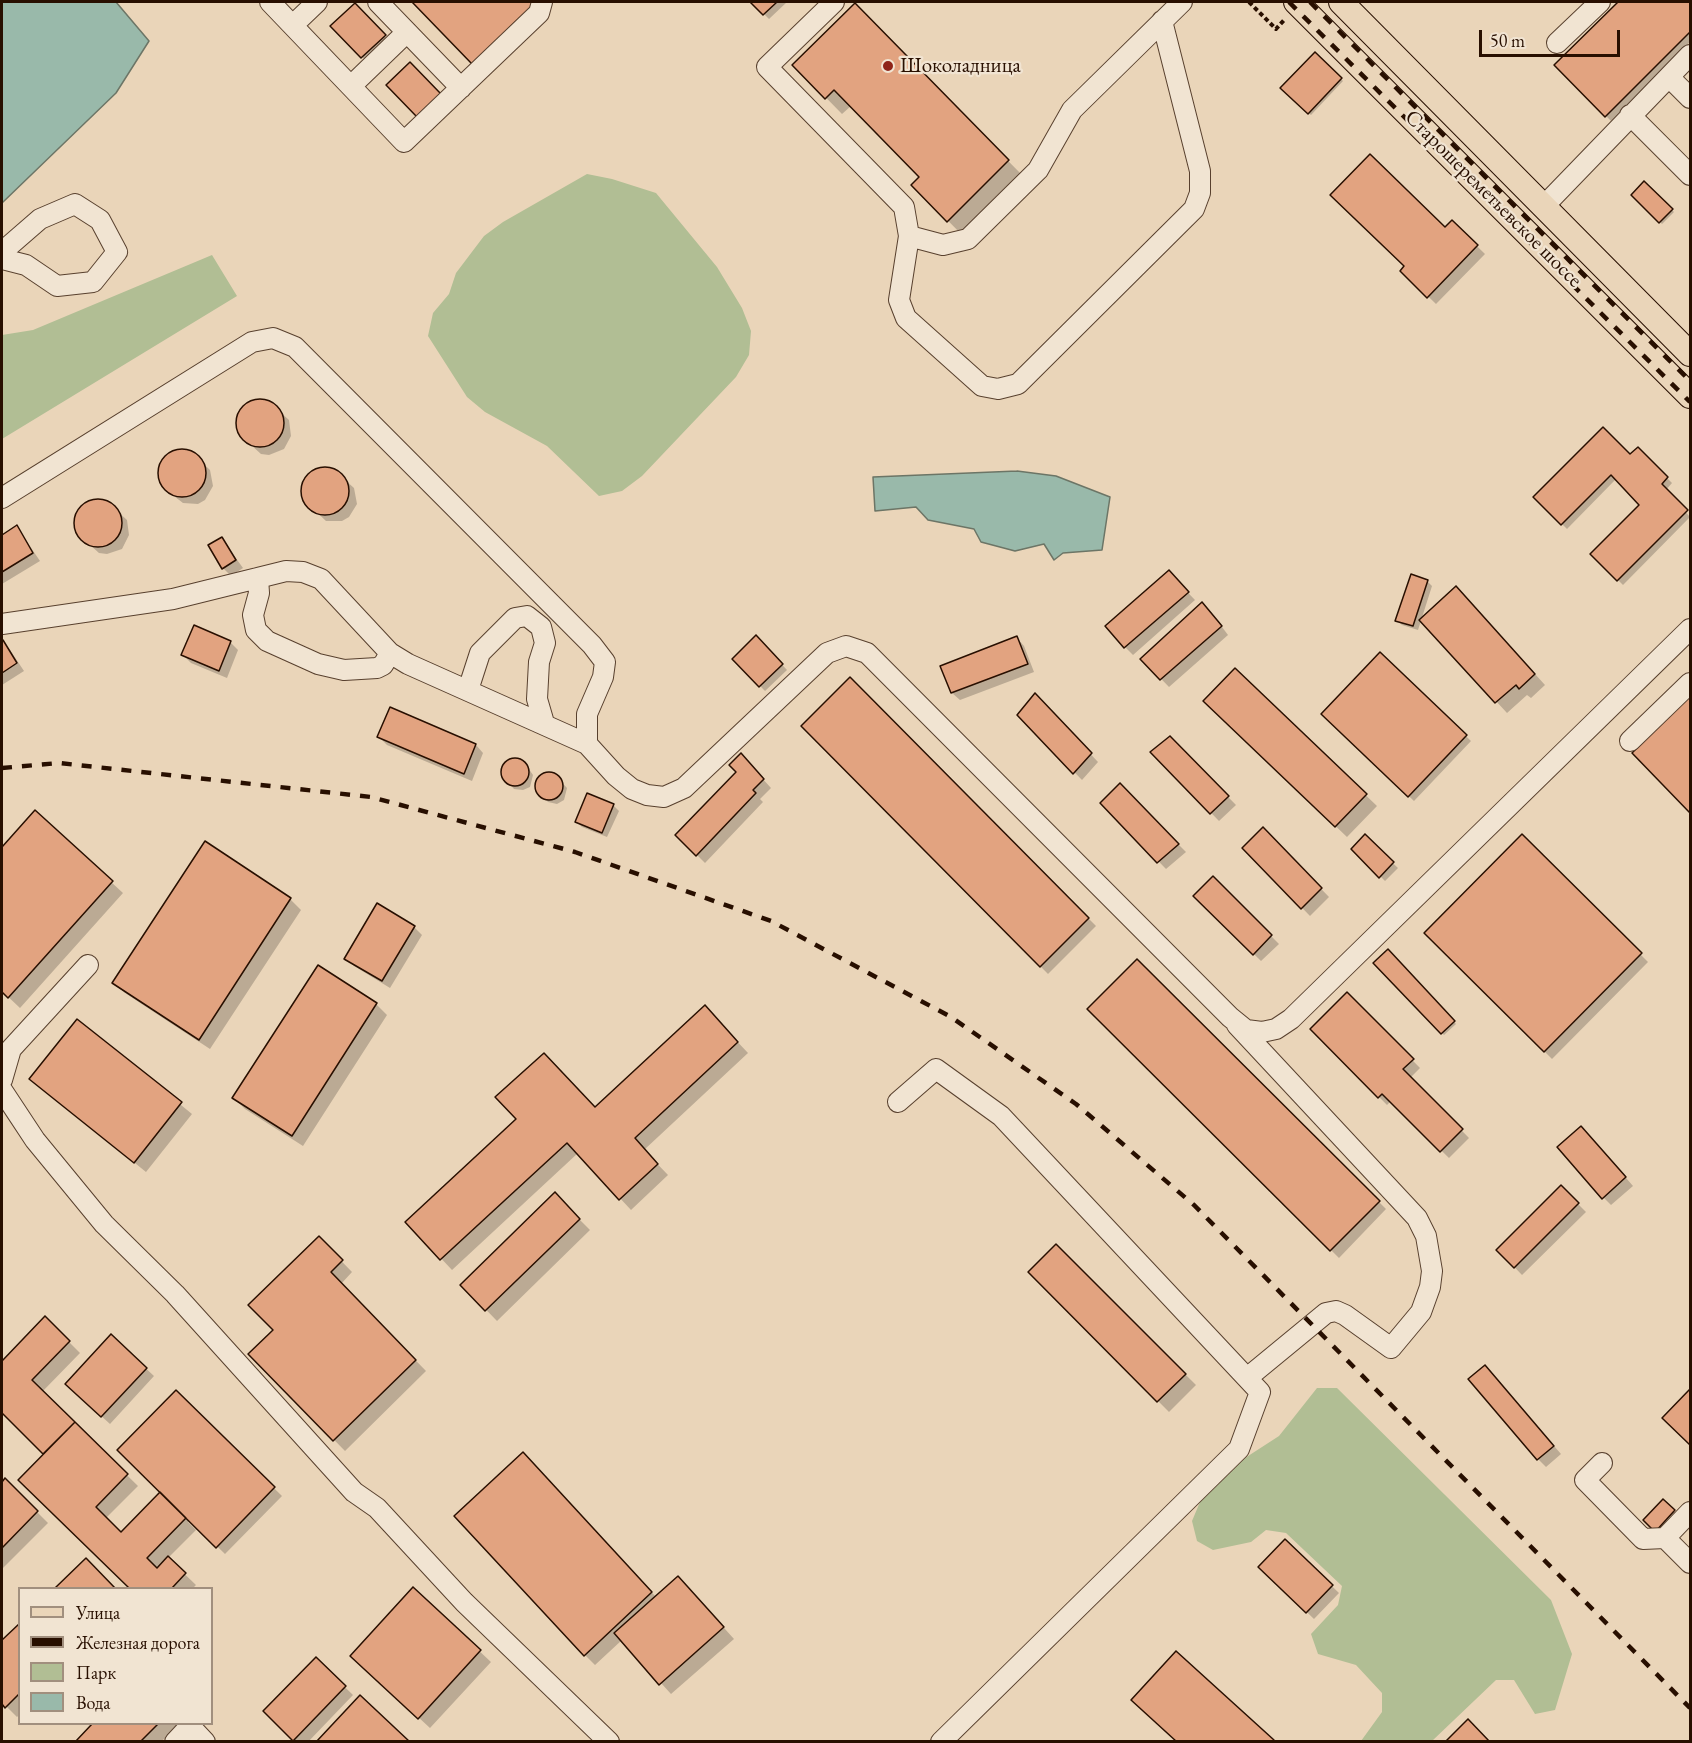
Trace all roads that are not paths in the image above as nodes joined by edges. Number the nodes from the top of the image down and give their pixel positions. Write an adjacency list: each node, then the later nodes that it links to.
1 (270, 2): 11 (street)
2 (317, 2): 11 (street)
3 (378, 2): 12 (street)
4 (542, 2): 17 (street)
5 (834, 2): 22 (street)
6 (1182, 2): 10 (street)
7 (1296, 2): 26 (main road, Старошереметьевское шоссе)
8 (1341, 2): 21 (main road, Старошереметьевское шоссе)
9 (1600, 2): 13 (street)
10 (1162, 21): 22 (street); 22 (street)
11 (293, 25): 16 (street)
12 (407, 32): 16 (street); 17 (street)
13 (1557, 43)
14 (1690, 55): 15 (street)
15 (1669, 77): 18 (street); 19 (street)
16 (351, 86): 17 (street)
17 (461, 88)
18 (1690, 98)
19 (1630, 115): 20 (street); 21 (street)
20 (1690, 175)
21 (1543, 207): 25 (main road, Старошереметьевское шоссе)
22 (909, 236)
23 (2, 252): 24 (street)
24 (2, 259)
25 (1690, 354)
26 (1690, 396)
27 (2, 498): 36 (street)
28 (258, 578): 29 (street); 31 (street); 31 (street)
29 (2, 624)
30 (1690, 629): 38 (street)
31 (390, 653): 33 (street)
32 (1690, 683): 35 (street)
33 (468, 690): 34 (street); 34 (street)
34 (544, 723): 36 (street)
35 (1630, 741)
36 (587, 744): 38 (street)
37 (88, 965): 39 (street)
38 (1230, 1017): 42 (street)
39 (2, 1080)
40 (2, 1090): 49 (street)
41 (898, 1102): 42 (street)
42 (1247, 1378): 50 (street)
43 (1602, 1463): 45 (street)
44 (1690, 1512): 45 (street)
45 (1665, 1538): 46 (street)
46 (1690, 1563)
47 (175, 1742): 48 (street)
48 (205, 1742)
49 (609, 1742)
50 (941, 1742)

